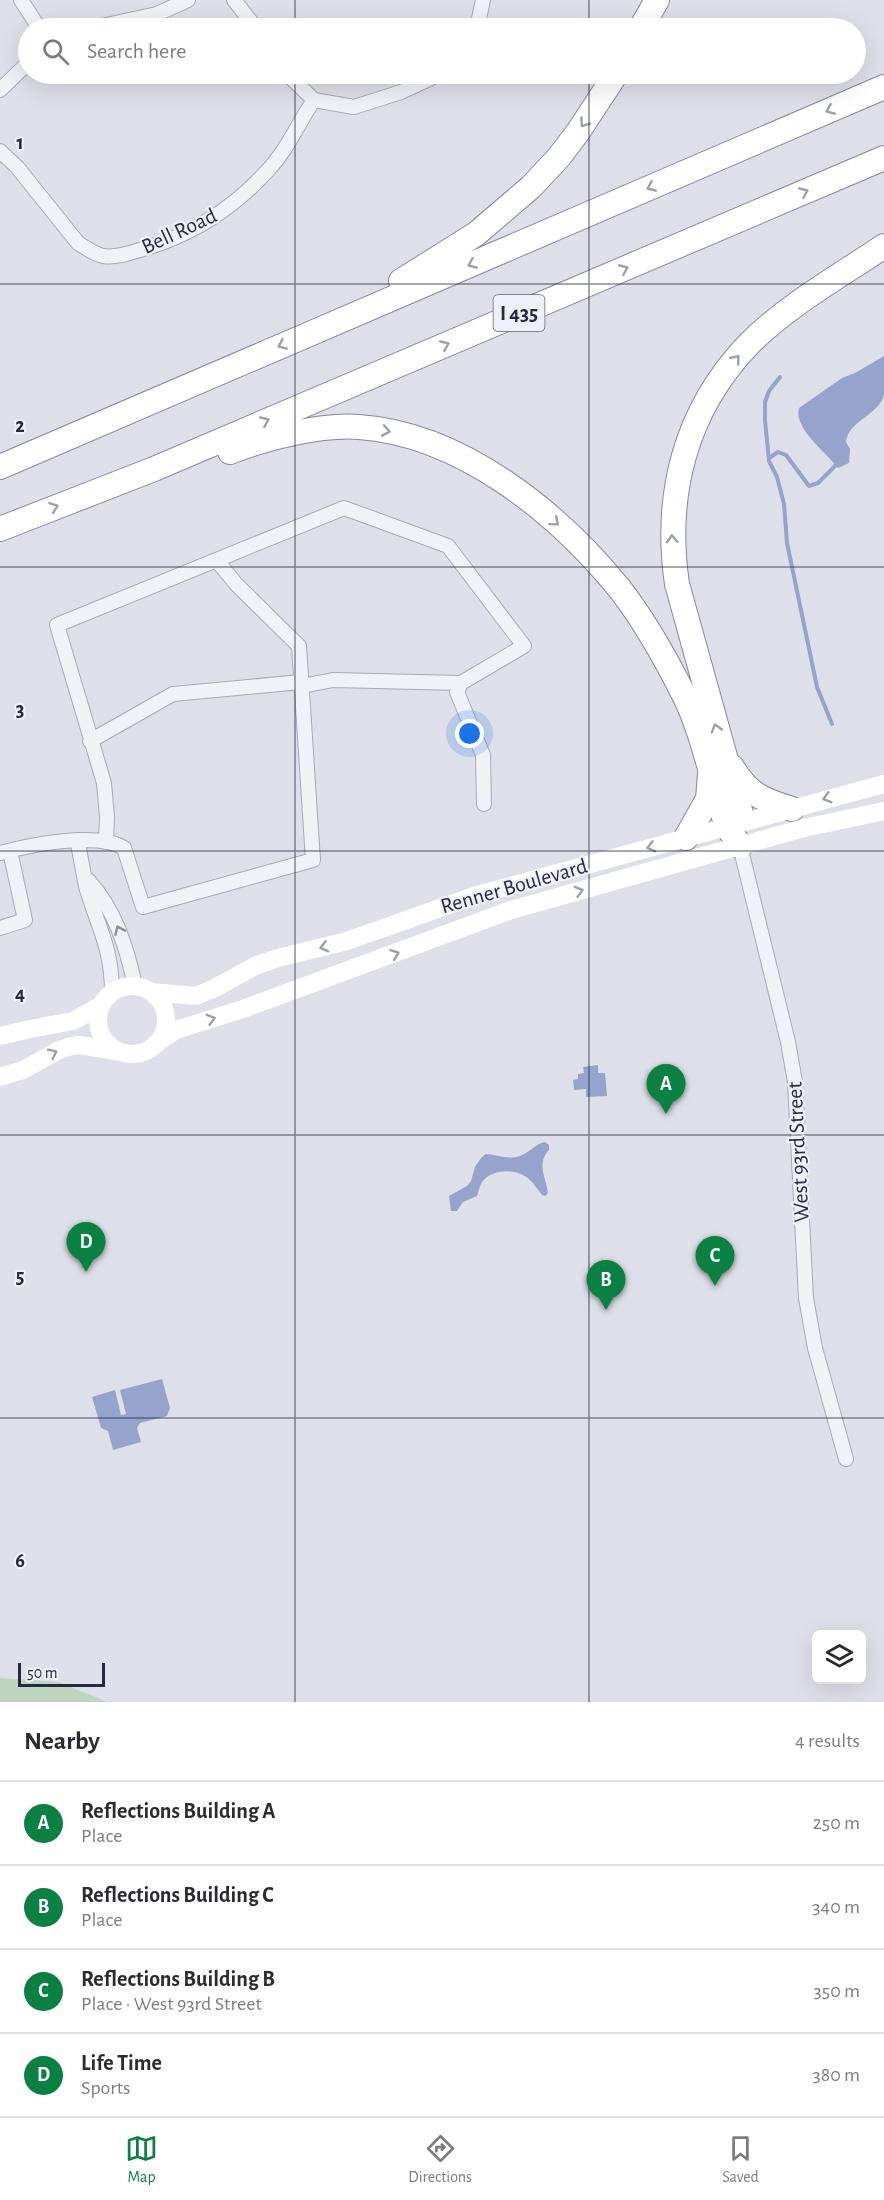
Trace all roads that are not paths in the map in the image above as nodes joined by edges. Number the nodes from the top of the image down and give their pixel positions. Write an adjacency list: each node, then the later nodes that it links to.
1 (21, 0): 6 (street)
2 (188, 0): 7 (street)
3 (234, 0): 8 (street)
4 (483, 0): 9 (street)
5 (657, 0): 10 (highway)
6 (33, 18)
7 (138, 18)
8 (248, 18)
9 (479, 18)
10 (647, 18)
11 (18, 73): 16 (street)
12 (297, 84): 17 (street)
13 (418, 84): 17 (street)
14 (609, 84): 21 (highway, one-way to 21)
15 (884, 87): 21 (highway, one-way to 21)
16 (0, 90)
17 (314, 100): 18 (street, Bell Road)
18 (0, 151)
19 (884, 158): 23 (highway, I 435, one-way to 19)
20 (884, 246): 29 (highway, one-way to 20)
21 (336, 322): 22 (highway, one-way to 22)
22 (0, 467)
23 (154, 469): 24 (highway, I 435, one-way to 23); 29 (highway, one-way to 29)
24 (0, 529)
25 (217, 561): 26 (street); 27 (street); 28 (street)
26 (461, 683): 27 (street); 31 (street)
27 (302, 684): 28 (street); 37 (street)
28 (90, 741): 37 (street)
29 (717, 762): 32 (highway); 34 (highway); 35 (highway)
30 (884, 784): 32 (main road, Renner Boulevard, one-way to 32)
31 (484, 804)
32 (792, 808): 34 (main road, Renner Boulevard)
33 (884, 811): 34 (main road, Renner Boulevard)
34 (737, 831): 35 (main road, Renner Boulevard); 44 (main road, Renner Boulevard, one-way to 34); 47 (street, West 93rd Street)
35 (686, 838): 41 (main road, Renner Boulevard, one-way to 41)
36 (77, 840): 37 (street); 38 (street); 39 (street)
37 (106, 842)
38 (5, 852): 40 (street)
39 (85, 878): 41 (street, one-way to 39); 42 (street)
40 (0, 928)
41 (143, 989): 42 (main road); 44 (main road)
42 (107, 999): 43 (main road); 45 (main road)
43 (0, 1036)
44 (158, 1042): 45 (main road)
45 (118, 1051): 46 (main road, one-way to 45)
46 (0, 1077)
47 (846, 1459)

